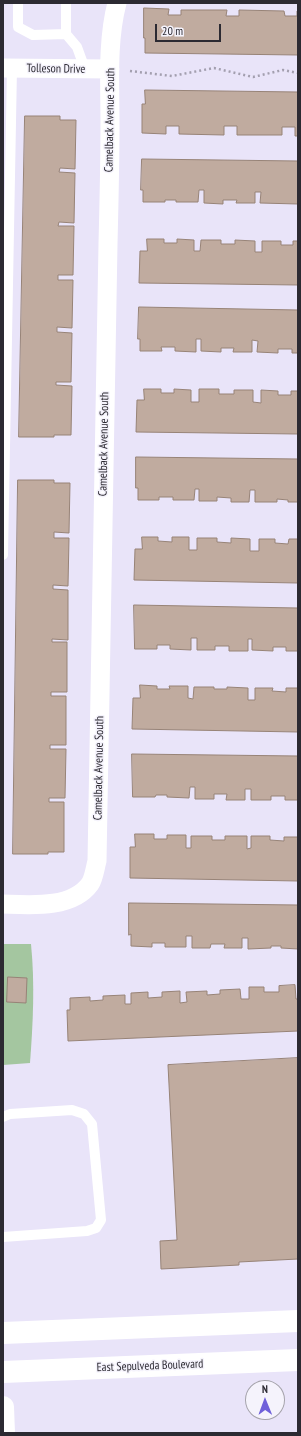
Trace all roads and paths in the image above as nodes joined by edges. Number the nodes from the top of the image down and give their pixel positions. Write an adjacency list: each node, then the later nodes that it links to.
1 (18, 3): 4 (lane)
2 (66, 3): 4 (lane)
3 (117, 3): 7 (street, Camelback Avenue South)
4 (66, 34): 6 (lane)
5 (8, 68): 6 (street, Tolleson Drive); 9 (lane)
6 (85, 69): 7 (street, Tolleson Drive)
7 (110, 69): 8 (path); 10 (street, Camelback Avenue South)
8 (298, 73)
9 (3, 555)
10 (3, 904)
11 (3, 1117): 12 (lane)
12 (3, 1237)
13 (298, 1321): 14 (main road)
14 (3, 1334)
15 (298, 1360): 16 (main road, East Sepulveda Boulevard)
16 (3, 1372)
17 (3, 1407): 18 (main road)
18 (4, 1433)

